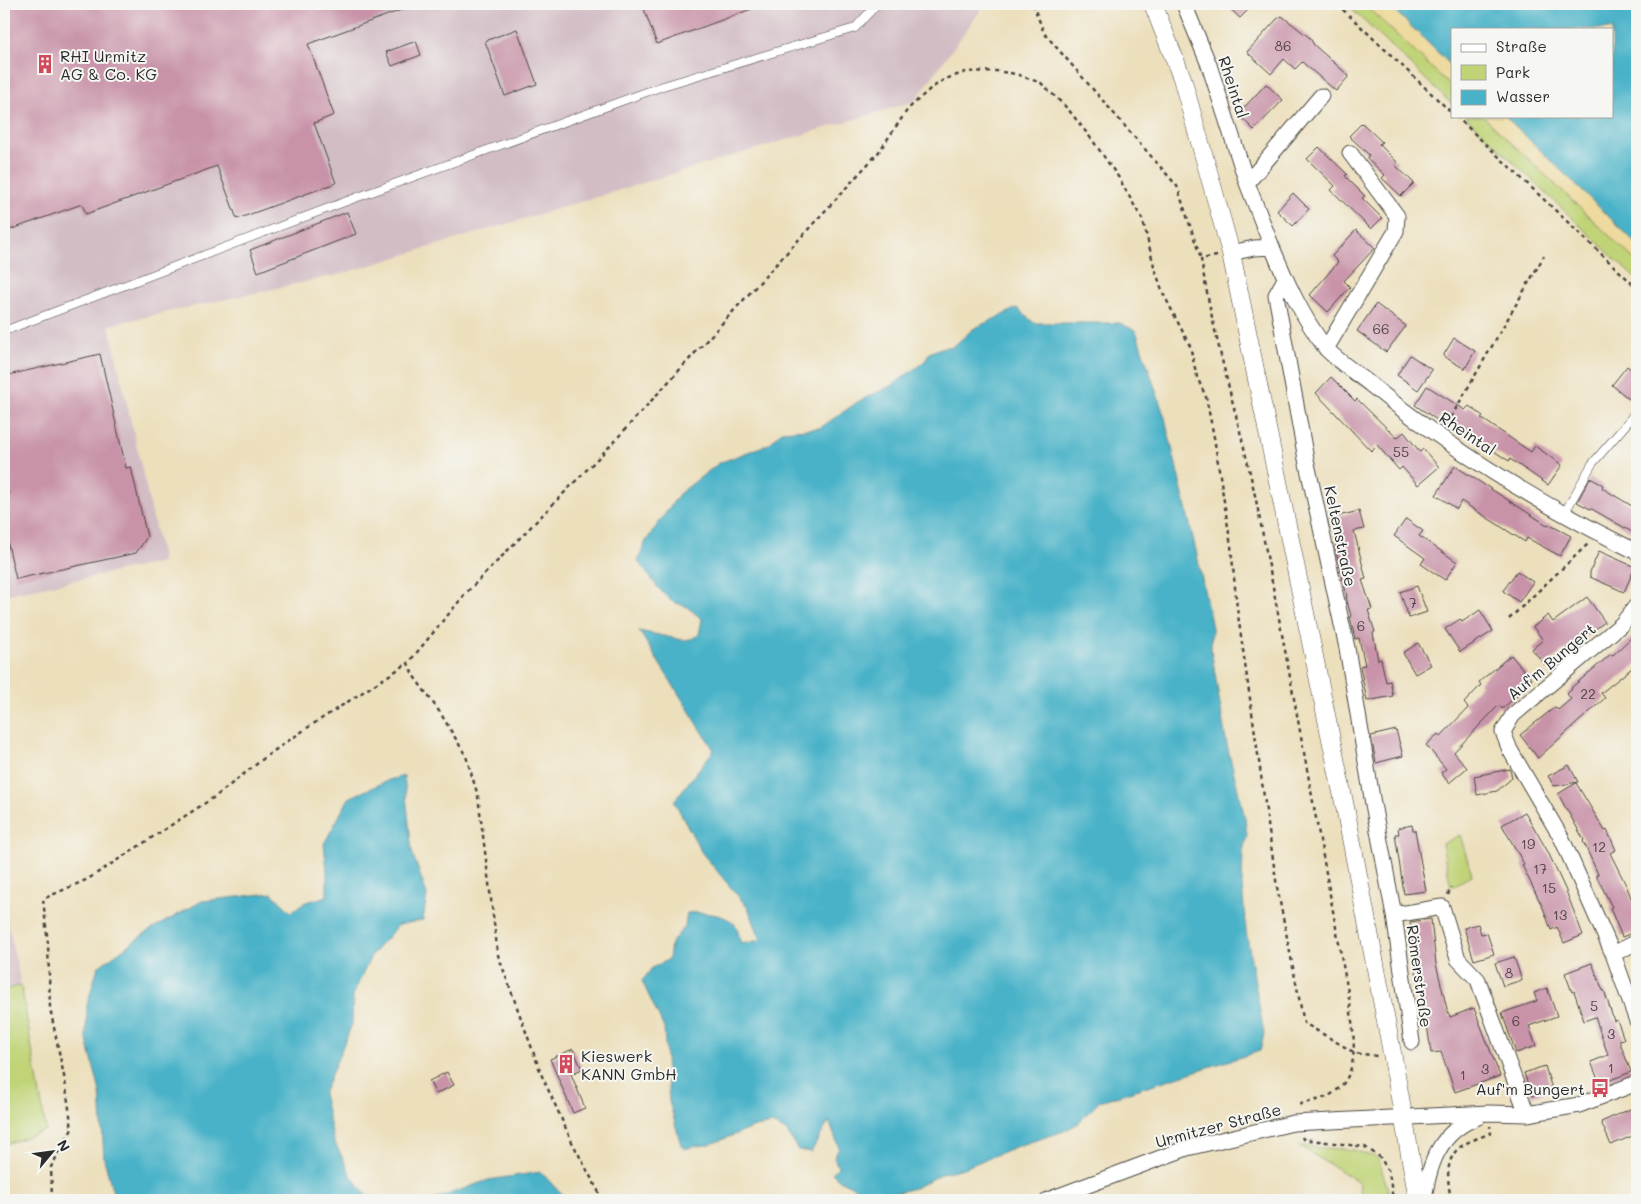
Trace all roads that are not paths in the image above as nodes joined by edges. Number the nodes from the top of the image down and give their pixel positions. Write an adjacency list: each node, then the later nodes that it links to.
1 (878, 4): 10 (lane)
2 (1153, 4): 8 (street)
3 (1184, 4): 6 (street, Rheintal)
4 (1321, 96): 6 (street)
5 (1350, 152): 11 (street)
6 (1247, 183): 7 (street, Rheintal)
7 (1272, 247): 8 (street); 9 (street, Rheintal)
8 (1231, 253): 25 (street)
9 (1285, 279): 11 (street, Rheintal); 16 (street, Keltenstraße)
10 (4, 331)
11 (1326, 348): 13 (street, Rheintal)
12 (1637, 408): 13 (lane)
13 (1564, 514): 14 (street, Rheintal)
14 (1637, 552)
15 (1637, 605): 19 (street, Auf'm Bungert)
16 (1373, 804): 17 (street, Römerstraße)
17 (1394, 915): 21 (street, Römerstraße); 24 (street, Römerstraße)
18 (1637, 942): 19 (street)
19 (1613, 954): 20 (street, Auf'm Bungert)
20 (1637, 1021)
21 (1412, 1042)
22 (1637, 1083): 24 (street, Urmitzer Straße)
23 (1488, 1113): 24 (street, Urmitzer Straße); 25 (street, Urmitzer Straße); 28 (street)
24 (1527, 1114)
25 (1404, 1117): 26 (street, Urmitzer Straße); 27 (street)
26 (1048, 1200)
27 (1418, 1200)
28 (1424, 1200)

